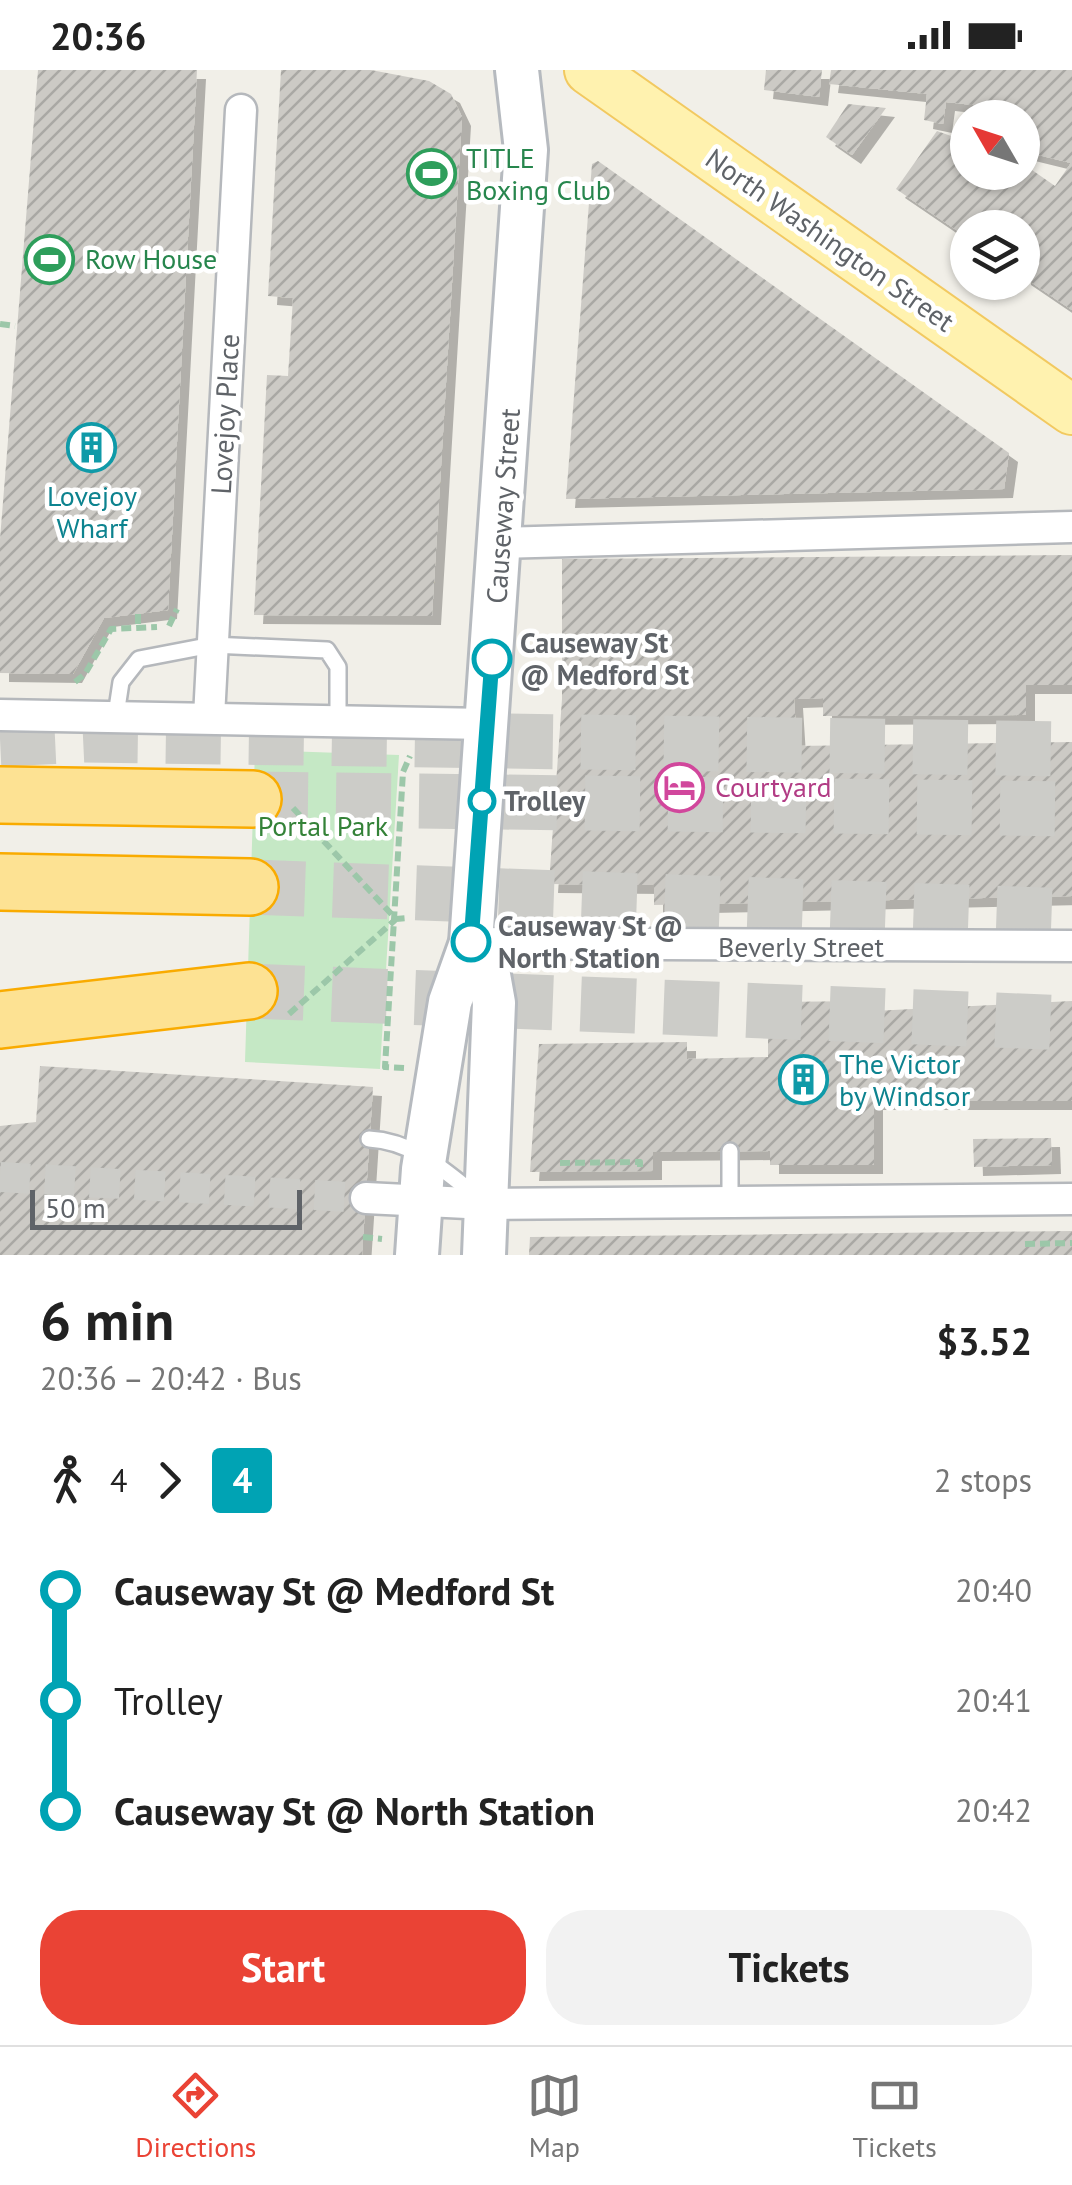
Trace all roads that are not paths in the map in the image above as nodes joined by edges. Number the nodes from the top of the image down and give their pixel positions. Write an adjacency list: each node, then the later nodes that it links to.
1 (518, 70): 6 (main road, Causeway Street)
2 (588, 70): 4 (main road, North Washington Street)
3 (241, 110): 7 (street, Lovejoy Place)
4 (1072, 410)
5 (1072, 527): 6 (street)
6 (501, 543): 12 (main road, Causeway Street)
7 (212, 644): 9 (lane); 10 (street, Lovejoy Place); 11 (lane)
8 (0, 715): 9 (street)
9 (116, 715): 10 (street)
10 (209, 717): 11 (street)
11 (338, 720): 12 (street)
12 (487, 724): 17 (main road, Causeway Street)
13 (0, 795): 14 (highway)
14 (267, 796)
15 (0, 882): 16 (highway)
16 (250, 887)
17 (471, 942): 18 (street, Beverly Street); 23 (main road, Causeway Street); 28 (main road, Causeway Street)
18 (1072, 946)
19 (0, 991): 20 (highway)
20 (0, 1020)
21 (369, 1139): 23 (lane)
22 (730, 1151): 27 (lane)
23 (426, 1156): 26 (main road, Causeway Street); 28 (lane)
24 (366, 1198): 26 (street)
25 (1072, 1199): 27 (street)
26 (420, 1200): 28 (street); 29 (main road, Causeway Street)
27 (730, 1203): 28 (street)
28 (487, 1204): 30 (main road, Causeway Street)
29 (402, 1247)
30 (484, 1255)

